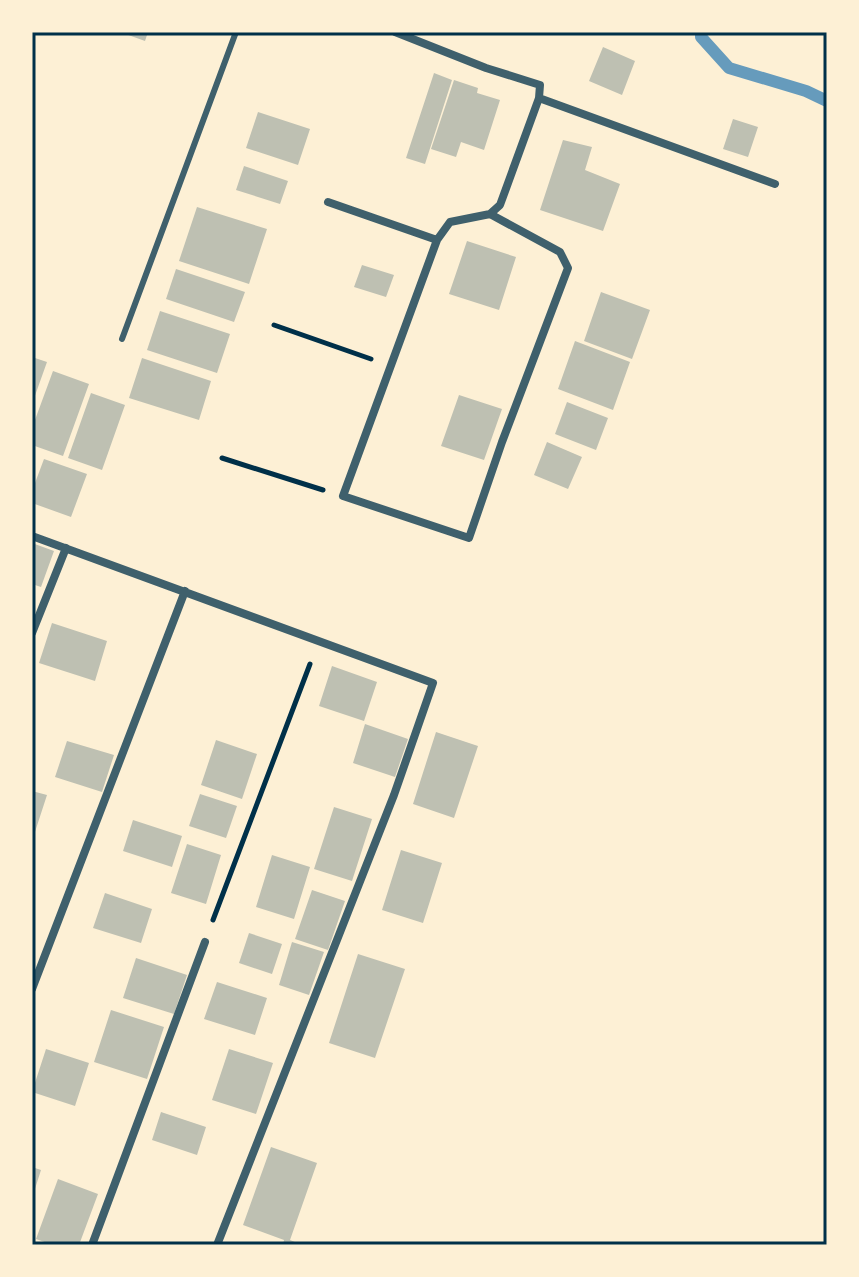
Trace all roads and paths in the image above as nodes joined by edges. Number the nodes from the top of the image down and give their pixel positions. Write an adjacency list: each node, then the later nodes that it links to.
1 (236, 32): 9 (lane)
2 (395, 32): 3 (street)
3 (539, 98): 4 (street); 6 (street)
4 (775, 184)
5 (328, 202): 7 (street)
6 (490, 214): 7 (street); 12 (street)
7 (437, 240): 10 (street)
8 (274, 325): 10 (path)
9 (122, 339)
10 (390, 366): 12 (street)
11 (222, 458): 12 (path)
12 (343, 496)
13 (32, 536): 14 (street)
14 (66, 548): 15 (street); 16 (street)
15 (185, 591): 17 (street); 19 (street)
16 (32, 633)
17 (319, 641): 18 (path); 21 (street)
18 (205, 942): 20 (street)
19 (32, 989)
20 (92, 1245)
21 (217, 1245)

